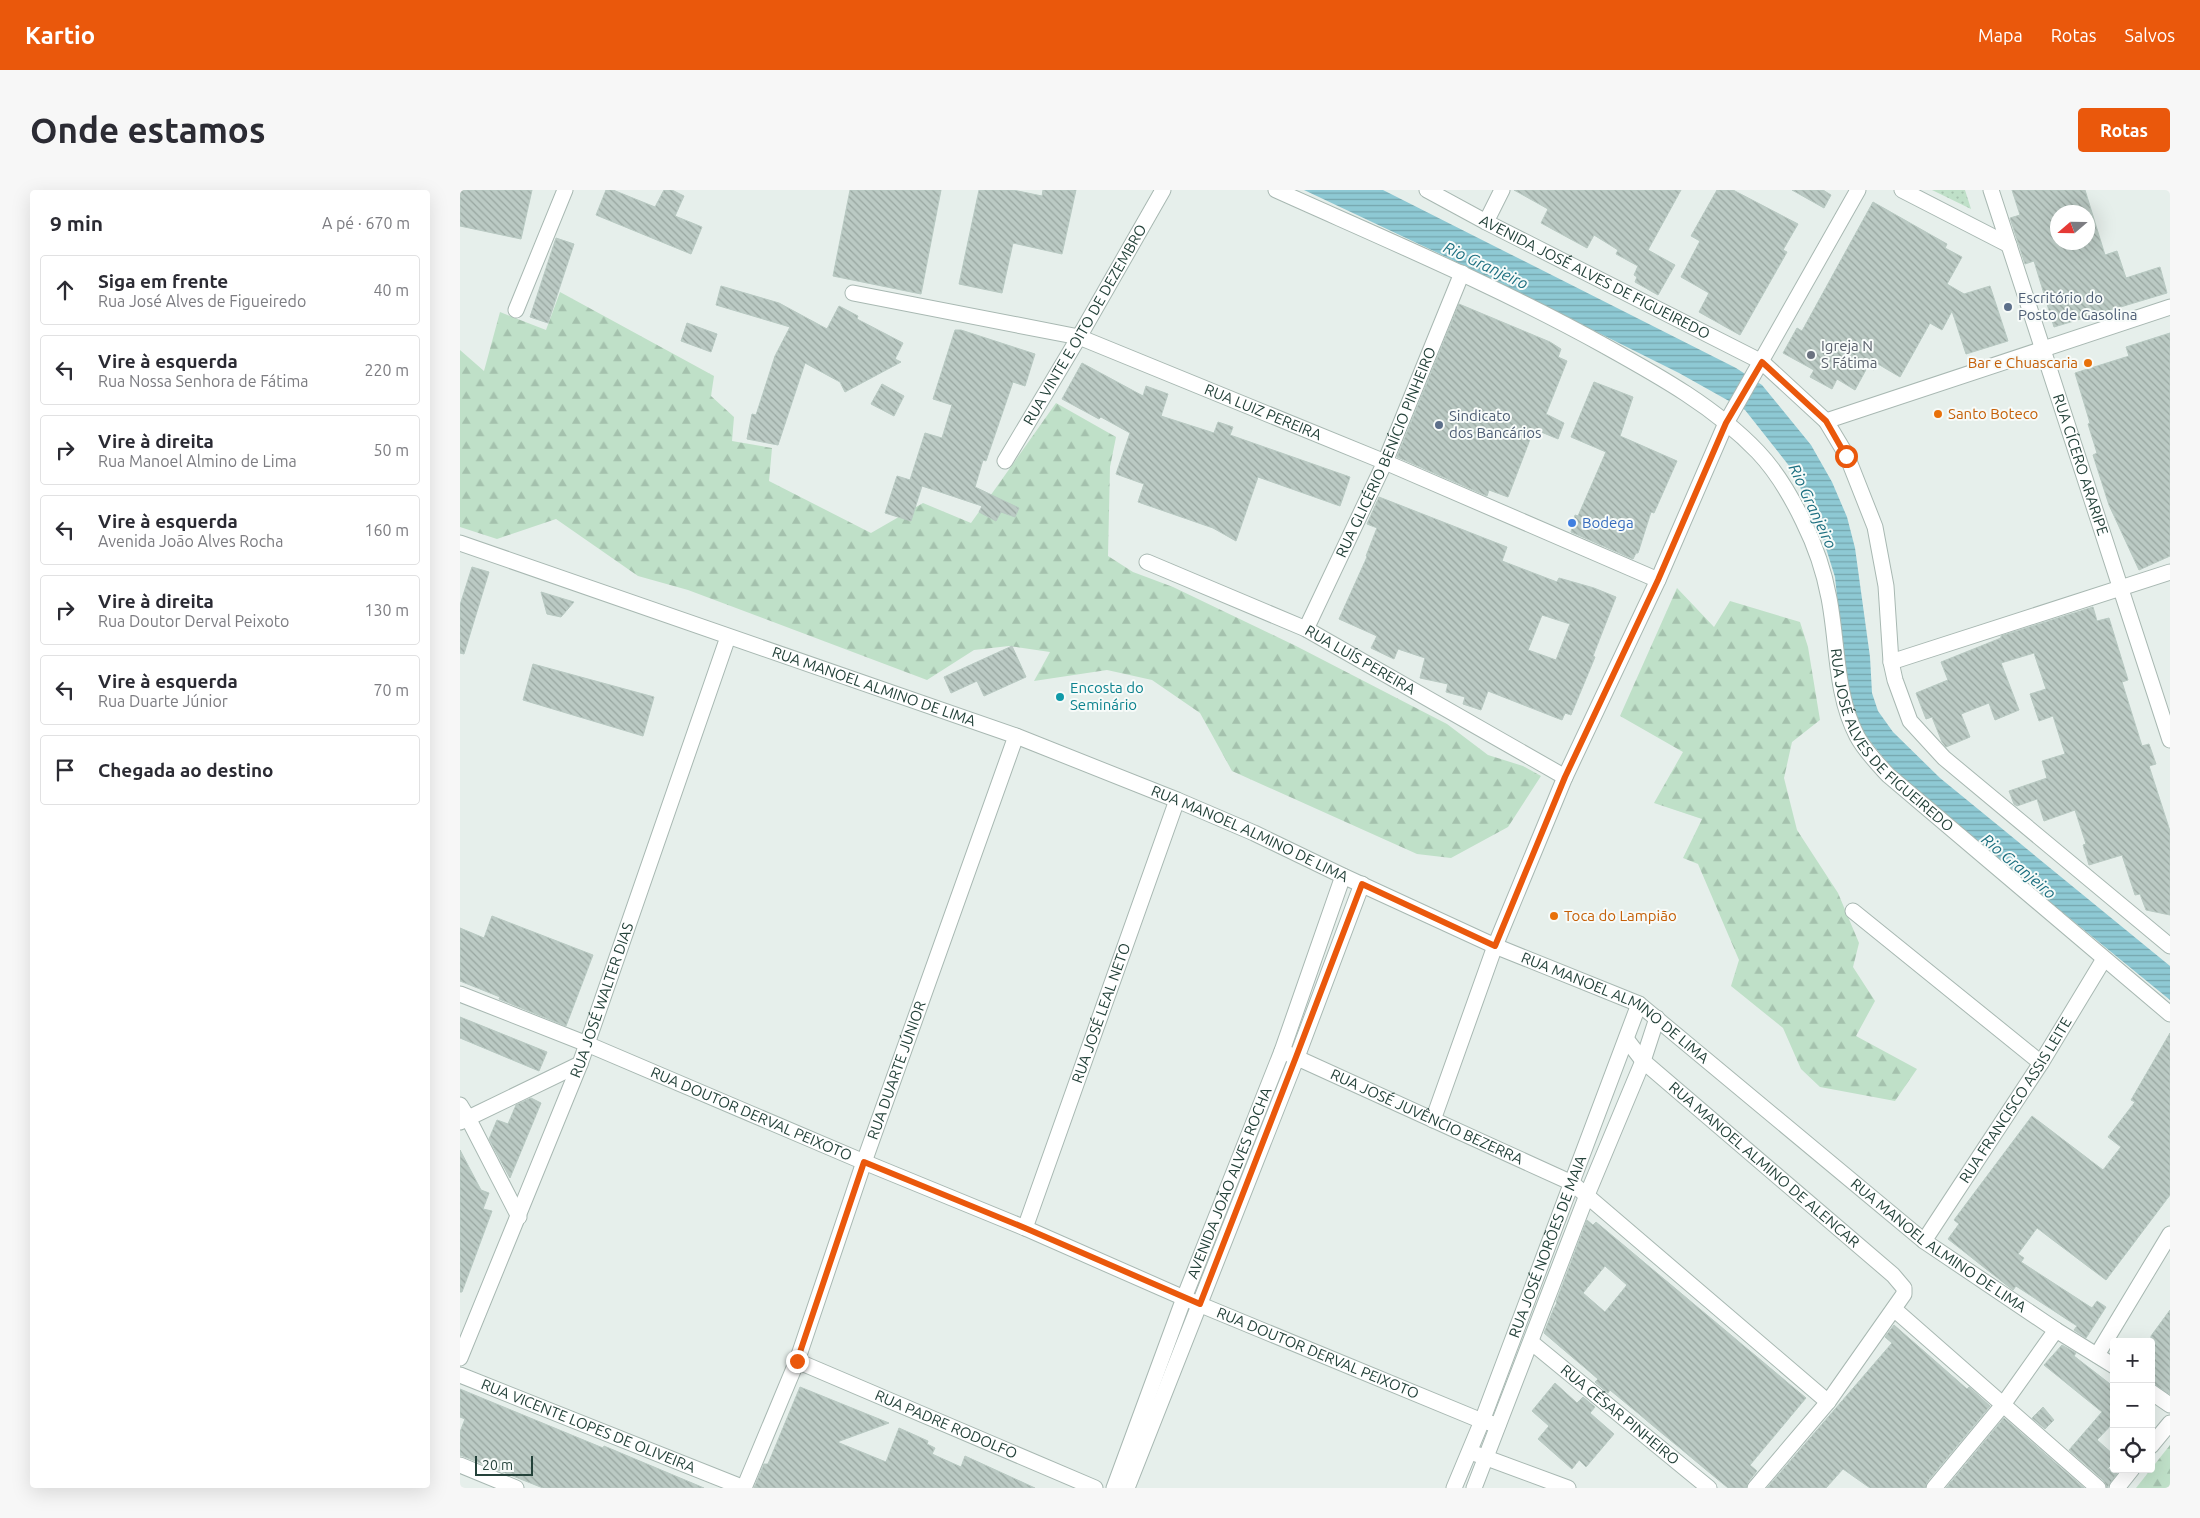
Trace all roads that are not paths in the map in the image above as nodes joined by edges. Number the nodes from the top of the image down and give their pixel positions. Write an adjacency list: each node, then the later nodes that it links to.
1 (565, 190): 14 (street)
2 (1163, 190): 15 (street, RUA VINTE E OITO DE DEZEMBRO)
3 (1276, 190): 11 (street)
4 (1427, 190): 9 (street, AVENIDA JOSÉ ALVES DE FIGUEIREDO)
5 (1502, 190): 9 (street)
6 (1858, 190): 17 (street)
7 (1902, 190): 10 (street)
8 (1991, 190): 10 (street, RUA CÍCERO ARARIPE)
9 (1486, 222): 17 (street, AVENIDA JOSÉ ALVES DE FIGUEIREDO)
10 (2009, 245): 16 (street, RUA CÍCERO ARARIPE)
11 (1462, 273): 18 (street); 21 (street, RUA GLICÉRIO BENÍCIO PINHEIRO)
12 (853, 293): 15 (street, RUA LUIZ PEREIRA)
13 (2170, 307): 16 (street)
14 (516, 310)
15 (1079, 337): 20 (street, RUA VINTE E OITO DE DEZEMBRO); 21 (street, RUA LUIZ PEREIRA)
16 (2044, 347): 19 (street); 26 (street, RUA CÍCERO ARARIPE)
17 (1759, 367): 18 (street); 19 (street, RUA JOSÉ ALVES DE FIGUEIREDO)
18 (1729, 418): 25 (street); 39 (street, RUA JOSÉ ALVES DE FIGUEIREDO)
19 (1826, 421): 29 (street, RUA JOSÉ ALVES DE FIGUEIREDO)
20 (1005, 460)
21 (1385, 462): 25 (street, RUA LUIZ PEREIRA); 27 (street, RUA GLICÉRIO BENÍCIO PINHEIRO)
22 (460, 543): 28 (street, RUA MANOEL ALMINO DE LIMA)
23 (1147, 562): 27 (street, RUA LUÍS PEREIRA)
24 (2170, 572): 26 (street)
25 (1658, 580): 32 (street)
26 (2120, 587): 29 (street); 31 (street, RUA CÍCERO ARARIPE)
27 (1306, 630): 32 (street, RUA LUÍS PEREIRA)
28 (728, 637): 30 (street, RUA MANOEL ALMINO DE LIMA); 45 (street, RUA JOSÉ WALTER DIAS)
29 (1891, 662): 38 (street, RUA JOSÉ ALVES DE FIGUEIREDO)
30 (1016, 736): 33 (street, RUA MANOEL ALMINO DE LIMA); 55 (street, RUA DUARTE JÚNIOR)
31 (2170, 740)
32 (1565, 777): 37 (street)
33 (1176, 800): 34 (street, RUA MANOEL ALMINO DE LIMA); 61 (street, RUA JOSÉ LEAL NETO)
34 (1343, 876): 35 (street, RUA MANOEL ALMINO DE LIMA); 46 (street, AVENIDA JOÃO ALVES ROCHA)
35 (1362, 884): 37 (street, RUA MANOEL ALMINO DE LIMA); 47 (street, AVENIDA JOÃO ALVES ROCHA)
36 (1853, 911): 49 (street)
37 (1495, 946): 41 (street, RUA MANOEL ALMINO DE LIMA); 52 (street)
38 (2170, 946)
39 (2104, 959): 42 (street, RUA JOSÉ ALVES DE FIGUEIREDO); 49 (street, RUA FRANCISCO ASSIS LEITE)
40 (460, 994): 45 (street, RUA DOUTOR DERVAL PEIXOTO)
41 (1639, 1004): 43 (street, RUA MANOEL ALMINO DE LIMA); 44 (street, RUA JOSÉ NORÕES DE MAIA)
42 (2170, 1014)
43 (1657, 1018): 48 (street, RUA JOSÉ NORÕES DE MAIA); 63 (street, RUA MANOEL ALMINO DE LIMA)
44 (1626, 1040): 48 (street, RUA MANOEL ALMINO DE ALENCAR); 56 (street, RUA JOSÉ NORÕES DE MAIA)
45 (587, 1044): 50 (street, RUA JOSÉ WALTER DIAS); 55 (street, RUA DOUTOR DERVAL PEIXOTO)
46 (1282, 1051): 47 (street, RUA JOSÉ JUVÊNCIO BEZERRA); 53 (street, AVENIDA JOÃO ALVES ROCHA)
47 (1296, 1057): 52 (street, RUA JOSÉ JUVÊNCIO BEZERRA); 54 (street, AVENIDA JOÃO ALVES ROCHA)
48 (1643, 1061): 57 (street, RUA JOSÉ NORÕES DE MAIA); 66 (street, RUA MANOEL ALMINO DE ALENCAR)
49 (2041, 1063): 63 (street, RUA FRANCISCO ASSIS LEITE)
50 (580, 1064): 51 (street); 59 (street, RUA JOSÉ WALTER DIAS)
51 (463, 1115): 59 (street)
52 (1433, 1120): 56 (street, RUA JOSÉ JUVÊNCIO BEZERRA)
53 (1246, 1142): 54 (street); 58 (street, AVENIDA JOÃO ALVES ROCHA)
54 (1260, 1149): 60 (street, AVENIDA JOÃO ALVES ROCHA)
55 (864, 1162): 61 (street, RUA DOUTOR DERVAL PEIXOTO); 71 (street, RUA DUARTE JÚNIOR)
56 (1572, 1183): 57 (street); 78 (street, RUA JOSÉ NORÕES DE MAIA)
57 (1587, 1195): 68 (street, RUA JOSÉ NORÕES DE MAIA); 75 (street)
58 (1216, 1216): 60 (street); 64 (street, AVENIDA JOÃO ALVES ROCHA)
59 (518, 1217): 70 (street, RUA JOSÉ WALTER DIAS)
60 (1230, 1225): 65 (street, AVENIDA JOÃO ALVES ROCHA)
61 (1025, 1228): 64 (street, RUA DOUTOR DERVAL PEIXOTO)
62 (2170, 1234): 69 (street)
63 (1924, 1241): 67 (street, RUA MANOEL ALMINO DE LIMA)
64 (1184, 1298): 65 (street, RUA DOUTOR DERVAL PEIXOTO); 89 (street, AVENIDA JOÃO ALVES ROCHA)
65 (1200, 1304): 78 (street, RUA DOUTOR DERVAL PEIXOTO); 90 (street, AVENIDA JOÃO ALVES ROCHA)
66 (1894, 1309): 75 (street); 76 (street)
67 (2056, 1330): 69 (street, RUA MANOEL ALMINO DE LIMA); 76 (street)
68 (1531, 1342): 80 (street, RUA JOSÉ NORÕES DE MAIA); 94 (street, RUA CÉSAR PINHEIRO)
69 (2097, 1354): 72 (street, RUA MANOEL ALMINO DE LIMA)
70 (460, 1358)
71 (797, 1361): 87 (street, RUA DUARTE JÚNIOR); 88 (street, RUA PADRE RODOLFO)
72 (2110, 1363)
73 (460, 1374): 87 (street, RUA VICENTE LOPES DE OLIVEIRA)
74 (2155, 1395): 77 (street)
75 (1828, 1402): 95 (street)
76 (2002, 1406): 96 (street); 97 (street)
77 (2170, 1406)
78 (1482, 1421): 80 (street, RUA DOUTOR DERVAL PEIXOTO); 82 (street, RUA JOSÉ NORÕES DE MAIA)
79 (2170, 1423): 81 (street)
80 (1498, 1425): 83 (street, RUA JOSÉ NORÕES DE MAIA)
81 (2155, 1441)
82 (1469, 1451): 83 (street); 91 (street, RUA JOSÉ NORÕES DE MAIA)
83 (1486, 1457): 92 (street, RUA JOSÉ NORÕES DE MAIA); 93 (street)
84 (460, 1465): 86 (street)
85 (2129, 1473): 98 (street)
86 (516, 1488)
87 (744, 1488)
88 (1095, 1488)
89 (1114, 1488)
90 (1127, 1488)
91 (1454, 1488)
92 (1474, 1488)
93 (1568, 1488)
94 (1709, 1488)
95 (1756, 1488)
96 (1934, 1488)
97 (2098, 1488)
98 (2117, 1488)

